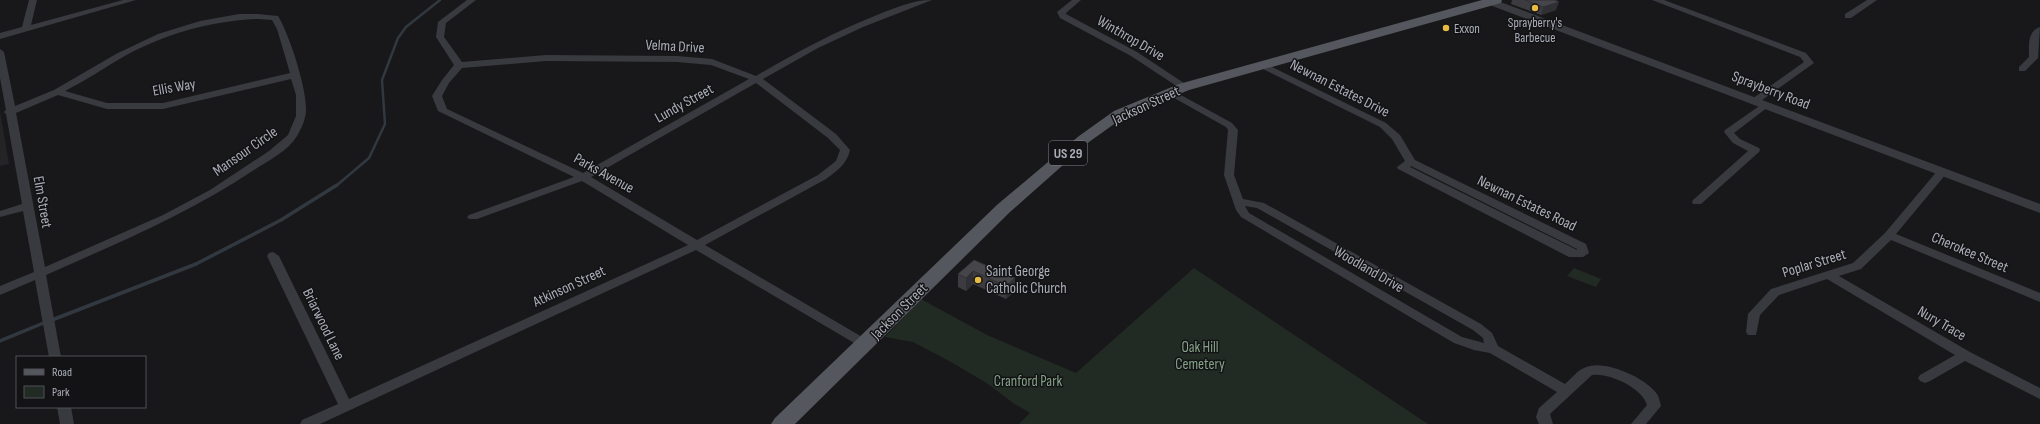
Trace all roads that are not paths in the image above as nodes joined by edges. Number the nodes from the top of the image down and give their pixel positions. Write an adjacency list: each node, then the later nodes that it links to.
1 (33, 0): 12 (street)
2 (132, 0): 12 (street)
3 (472, 0): 16 (street)
4 (898, 0): 10 (street)
5 (928, 0): 10 (street, Lundy Street)
6 (1077, 0): 21 (street, Winthrop Drive)
7 (1656, 0): 23 (street)
8 (1873, 0): 11 (street)
9 (1493, 1): 17 (main road, Jackson Street / US 29); 23 (street, Sprayberry Road)
10 (907, 6): 20 (street, Lundy Street)
11 (1848, 16)
12 (26, 28): 14 (street)
13 (2040, 30): 18 (street)
14 (0, 36)
15 (0, 52): 24 (street, Elm Street)
16 (459, 65): 20 (street, Velma Drive); 28 (street, Parks Avenue)
17 (1264, 66): 21 (main road, Jackson Street / US 29); 25 (street, Newnan Estates Drive)
18 (2022, 69)
19 (295, 76): 22 (street, Ellis Way); 22 (street, Mansour Circle); 38 (street, Mansour Circle)
20 (756, 79): 26 (street, Velma Drive); 28 (street, Lundy Street)
21 (1177, 90): 29 (street, Woodland Drive); 43 (main road, Jackson Street / US 29)
22 (57, 92): 24 (street, Mansour Circle)
23 (1760, 103): 27 (street, Sprayberry Road); 30 (street)
24 (10, 112): 31 (street, Elm Street)
25 (1411, 162): 25 (street, Newnan Estates Road)
26 (839, 164): 36 (street, Atkinson Street)
27 (1942, 172): 32 (street, Sprayberry Road); 35 (street, Poplar Street)
28 (583, 177): 34 (street, Lundy Street); 36 (street, Parks Avenue)
29 (1239, 202): 44 (street, Woodland Drive); 44 (street, Woodland Drive)
30 (1697, 202)
31 (26, 206): 33 (street); 38 (street, Elm Street)
32 (2040, 209)
33 (0, 214)
34 (473, 218)
35 (1889, 235): 39 (street, Poplar Street); 41 (street, Cherokee Street)
36 (697, 244): 43 (street, Parks Avenue); 50 (street, Atkinson Street)
37 (273, 256): 50 (street, Briarwood Lane)
38 (39, 274): 40 (street, Mansour Circle); 46 (street, Elm Street)
39 (1830, 276): 42 (street, Poplar Street); 45 (street, Nury Trace)
40 (0, 291)
41 (2040, 298)
42 (1752, 332)
43 (865, 344): 54 (main road, Jackson Street / US 29)
44 (1493, 349): 48 (street, Woodland Drive)
45 (1965, 355): 47 (street); 49 (street, Nury Trace)
46 (55, 356)
47 (1925, 378)
48 (1566, 391): 55 (street); 56 (street)
49 (2040, 394)
50 (346, 406): 53 (street, Atkinson Street)
51 (64, 408): 52 (street)
52 (67, 424)
53 (307, 424)
54 (782, 424)
55 (1546, 424)
56 (1638, 424)

